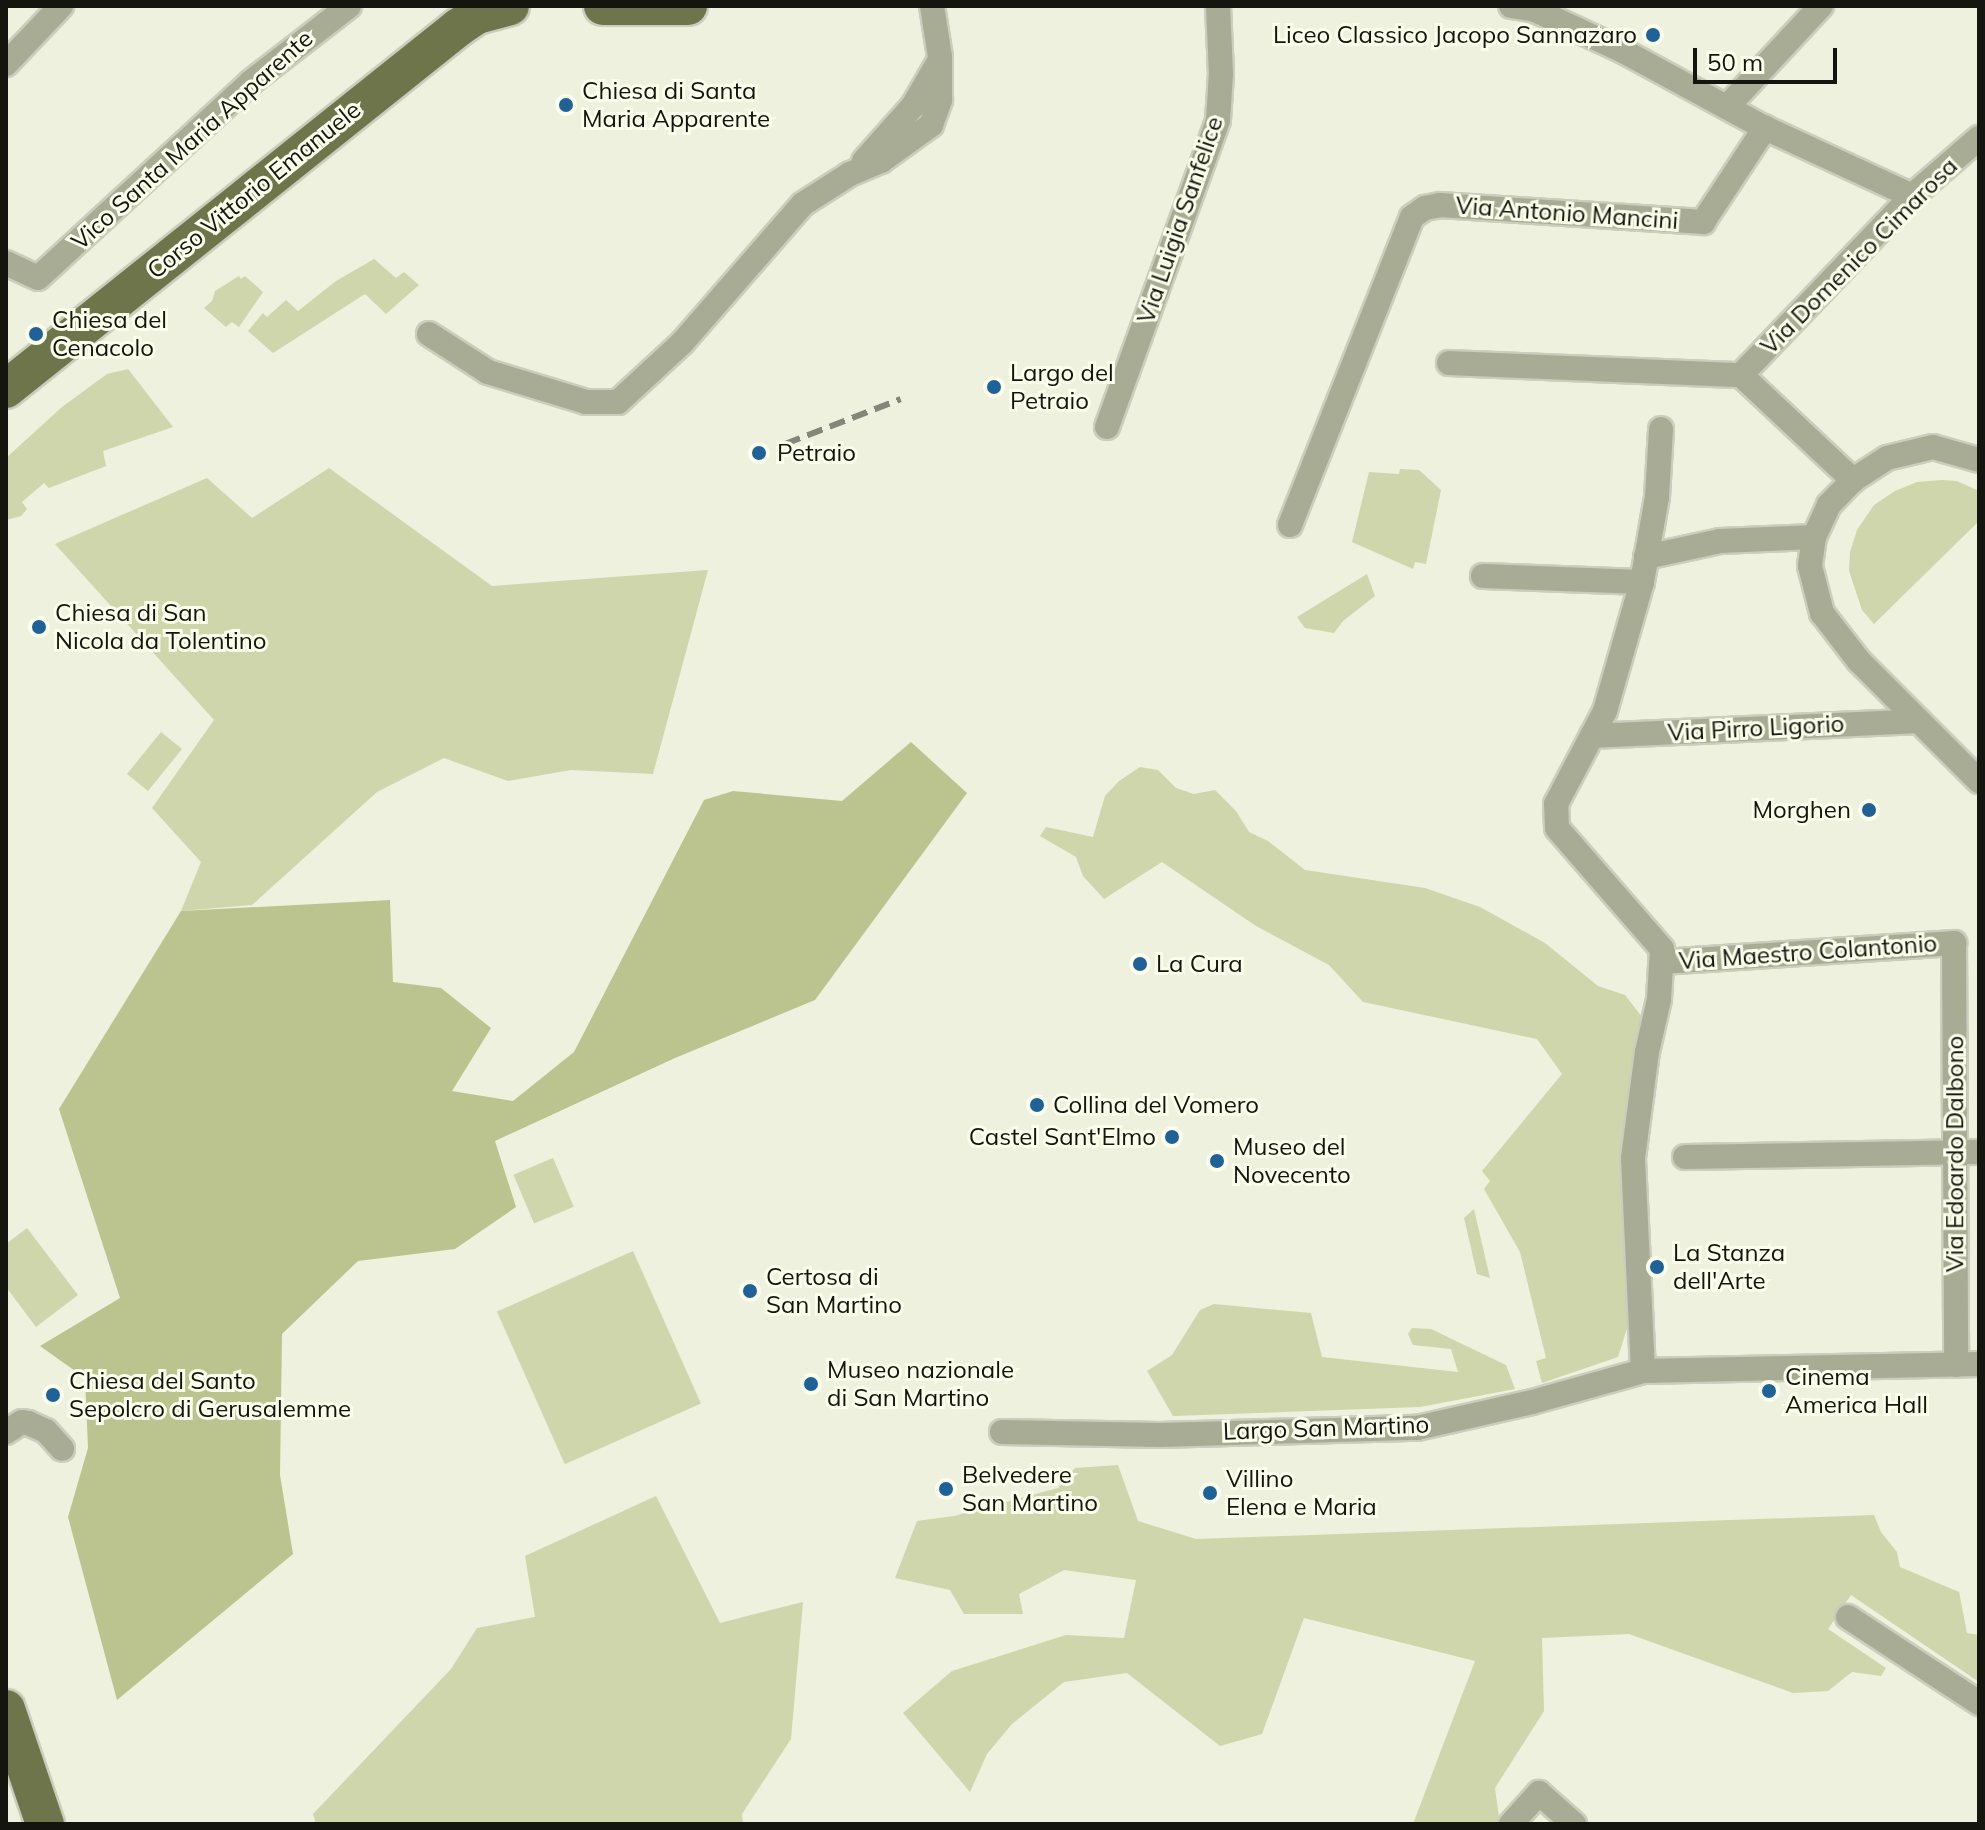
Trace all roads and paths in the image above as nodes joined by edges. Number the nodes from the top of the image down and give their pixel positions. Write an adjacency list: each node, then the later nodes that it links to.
1 (61, 6): 10 (street)
2 (349, 6): 15 (street, Vico Santa Maria Apparente)
3 (510, 6): 19 (main road, Corso Vittorio Emanuele)
4 (603, 6): 5 (main road)
5 (688, 6)
6 (932, 6): 16 (street)
7 (1218, 6): 20 (street, Via Luigia Sanfelice)
8 (1821, 6): 11 (street)
9 (1527, 7): 11 (street)
10 (6, 64)
11 (1727, 107): 12 (street)
12 (1765, 128): 14 (street); 24 (street, Via Antonio Mancini)
13 (1979, 138): 14 (street, Via Domenico Cimarosa)
14 (1912, 196): 18 (street, Via Domenico Cimarosa)
15 (6, 263)
16 (429, 334)
17 (1449, 363): 18 (street)
18 (1741, 375): 23 (street)
19 (6, 389)
20 (1107, 427)
21 (1661, 429): 26 (street)
22 (1979, 460): 23 (street)
23 (1853, 480): 25 (street)
24 (1290, 525)
25 (1814, 537): 26 (street); 29 (street)
26 (1646, 557): 28 (street)
27 (1483, 576): 28 (street)
28 (1642, 582): 30 (street)
29 (1919, 721): 30 (street, Via Pirro Ligorio); 31 (street)
30 (1592, 736): 33 (street)
31 (1979, 781)
32 (1954, 943): 33 (street, Via Maestro Colantonio); 34 (street, Via Edoardo Dalbono)
33 (1662, 962): 38 (street)
34 (1954, 1152): 35 (street); 36 (street); 37 (street, Via Edoardo Dalbono)
35 (1979, 1152)
36 (1685, 1157)
37 (1968, 1365): 38 (street, Largo San Martino)
38 (1643, 1371): 40 (street, Largo San Martino)
39 (6, 1432): 41 (street)
40 (1002, 1432)
41 (62, 1449)
42 (1848, 1617): 43 (street)
43 (1979, 1703)
44 (6, 1709): 45 (main road)
45 (45, 1824)
46 (1511, 1824): 47 (street)
47 (1574, 1824)

